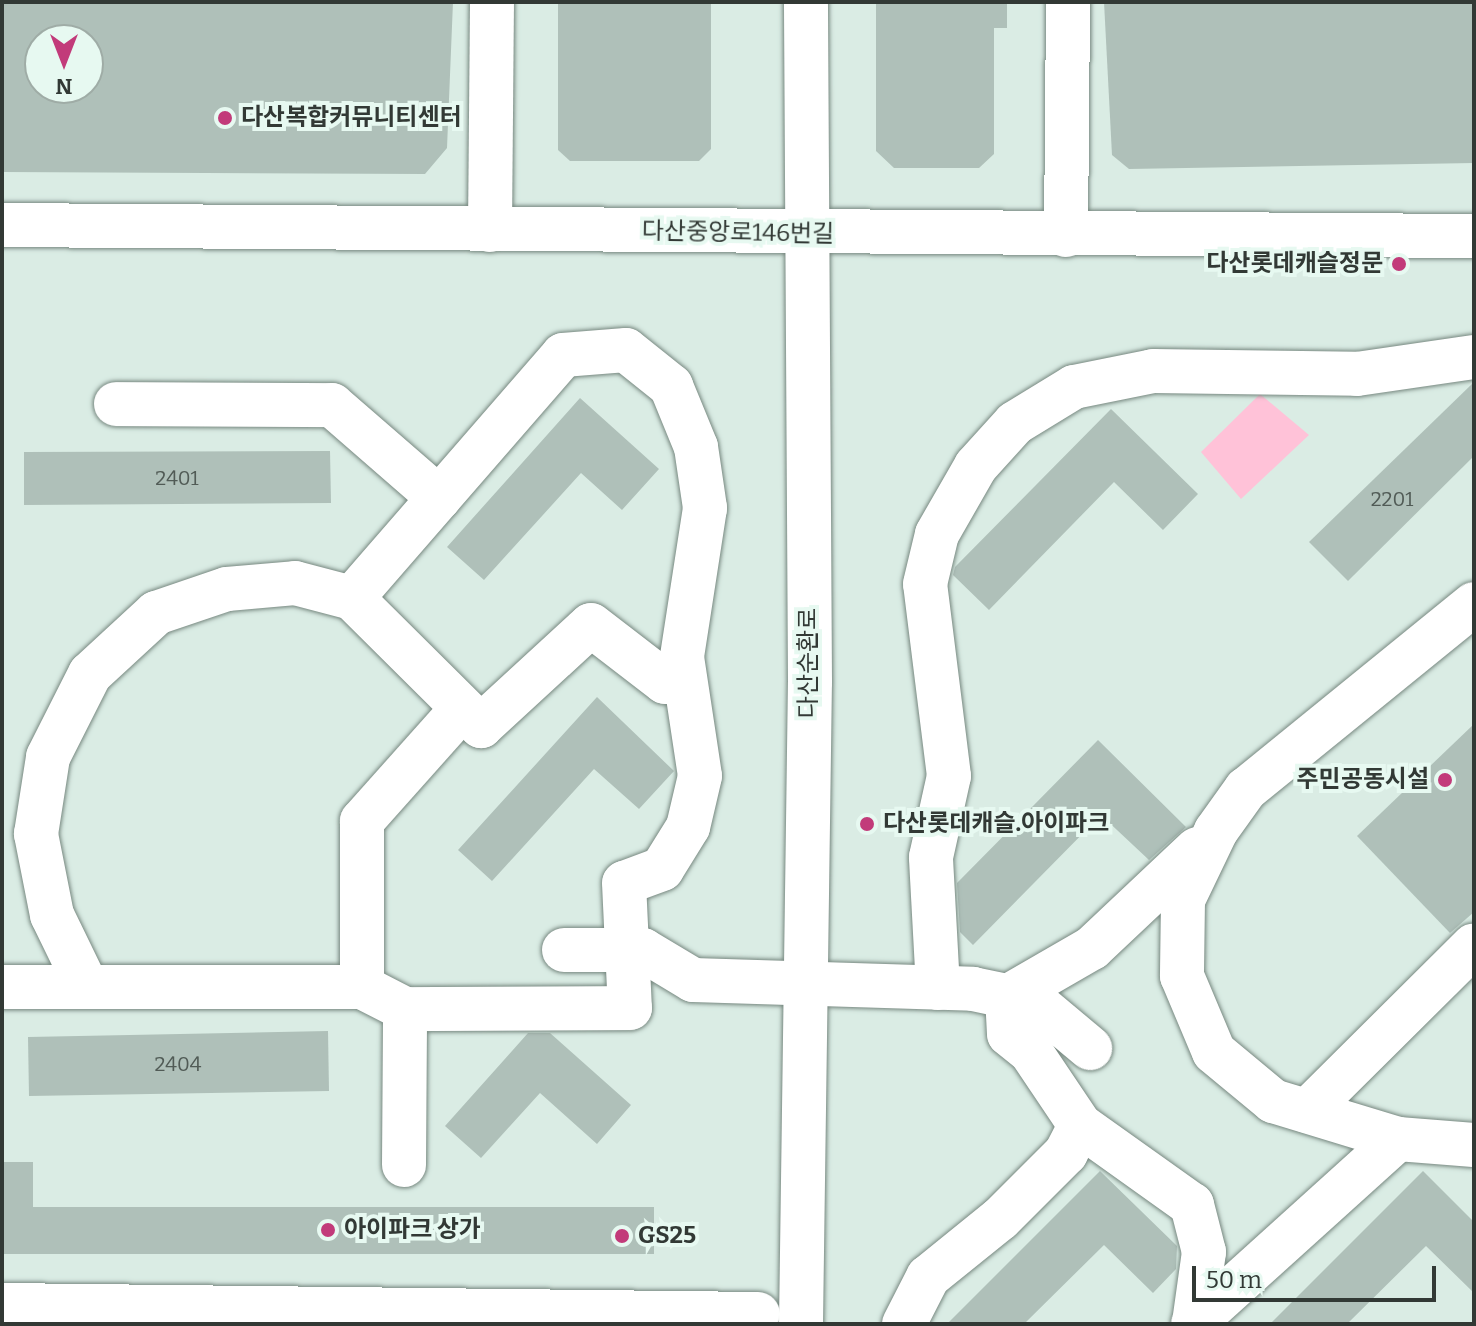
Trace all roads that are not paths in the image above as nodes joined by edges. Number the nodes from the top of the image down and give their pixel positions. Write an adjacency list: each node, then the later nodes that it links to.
1 (492, 2): 5 (street)
2 (806, 2): 6 (street, 다산순환로)
3 (1068, 2): 7 (street)
4 (2, 225): 5 (street, 다산중앙로146번길)
5 (490, 230): 6 (street, 다산중앙로146번길)
6 (810, 234): 7 (street, 다산중앙로146번길); 20 (street, 다산순환로)
7 (1066, 235): 8 (street, 다산중앙로146번길)
8 (1474, 236)
9 (1474, 357): 24 (street)
10 (116, 404): 11 (street)
11 (439, 498): 12 (street); 14 (street)
12 (352, 598): 15 (street); 22 (street)
13 (1474, 604): 16 (street)
14 (684, 682): 15 (street); 19 (street)
15 (460, 711): 23 (street)
16 (1216, 831): 25 (street); 28 (street)
17 (1474, 945): 28 (street)
18 (564, 950): 19 (street)
19 (628, 950): 20 (street); 26 (street)
20 (806, 984): 24 (street); 33 (street, 다산순환로)
21 (2, 987): 22 (street)
22 (87, 987): 23 (street)
23 (362, 987): 26 (street)
24 (938, 988): 25 (street)
25 (1007, 997): 27 (street); 29 (street)
26 (405, 1009): 32 (street)
27 (1090, 1048)
28 (1307, 1111): 30 (street)
29 (1080, 1125): 37 (street); 38 (street)
30 (1398, 1139): 31 (street); 38 (street)
31 (1474, 1145)
32 (404, 1165)
33 (802, 1266): 35 (street); 36 (street, 다산순환로)
34 (2, 1305): 35 (street)
35 (763, 1319)
36 (801, 1324)
37 (904, 1324)
38 (1194, 1324)

